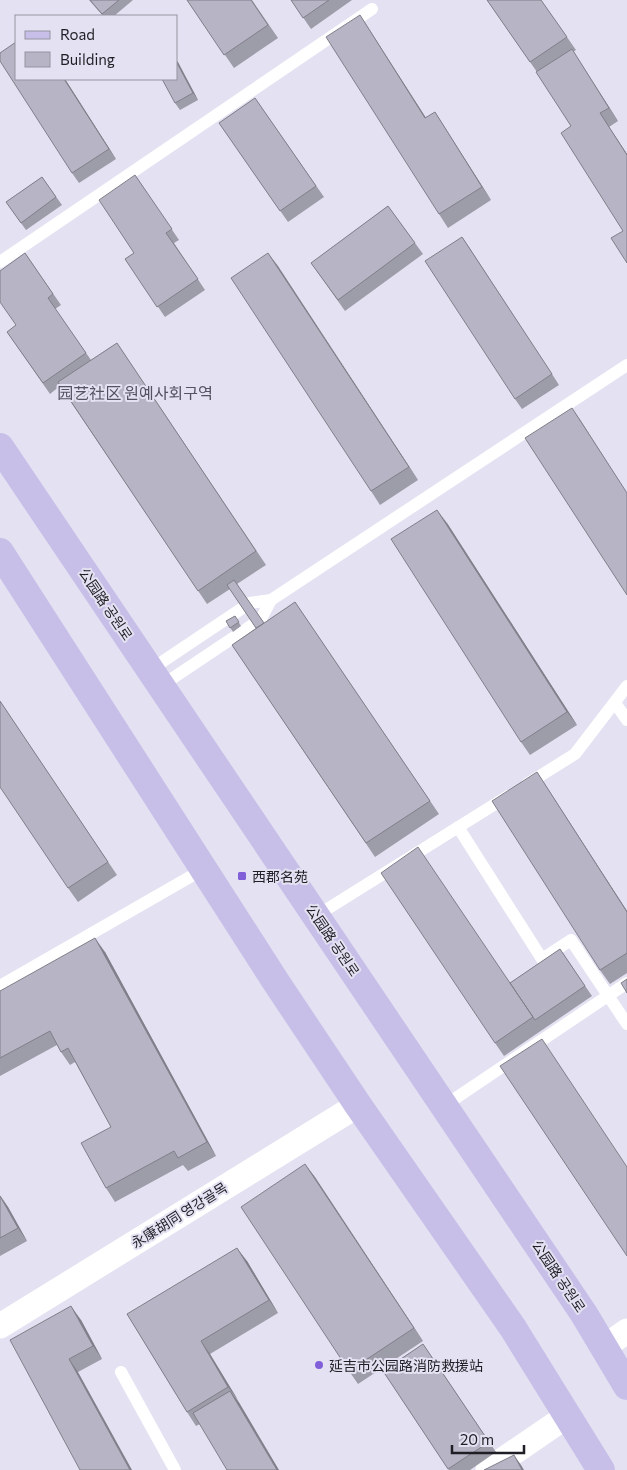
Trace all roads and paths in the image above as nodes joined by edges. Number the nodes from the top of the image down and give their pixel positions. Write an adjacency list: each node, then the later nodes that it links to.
1 (372, 9): 2 (lane)
2 (0, 262)
3 (627, 365): 6 (lane)
4 (0, 447): 7 (main road, 公园路 공원로)
5 (0, 552): 12 (main road)
6 (271, 600): 7 (lane); 7 (lane)
7 (156, 678): 13 (main road, 公园路 공원로)
8 (627, 686): 9 (lane)
9 (615, 703): 10 (lane); 11 (lane)
10 (627, 720)
11 (458, 828): 13 (lane); 16 (lane)
12 (202, 870): 15 (lane); 18 (main road)
13 (316, 916): 19 (main road, 公园路 공원로)
14 (627, 983): 16 (lane)
15 (0, 986)
16 (608, 996): 17 (lane); 19 (lane)
17 (627, 1024)
18 (358, 1105): 20 (street, 永康胡同 영강골목); 25 (main road)
19 (444, 1106): 22 (main road, 公园路 공원로)
20 (0, 1326)
21 (627, 1331): 22 (street)
22 (604, 1347): 24 (main road, 公园路 공원로)
23 (121, 1372): 26 (lane)
24 (627, 1386)
25 (567, 1416): 27 (street); 28 (main road)
26 (176, 1470)
27 (488, 1470)
28 (601, 1470)

